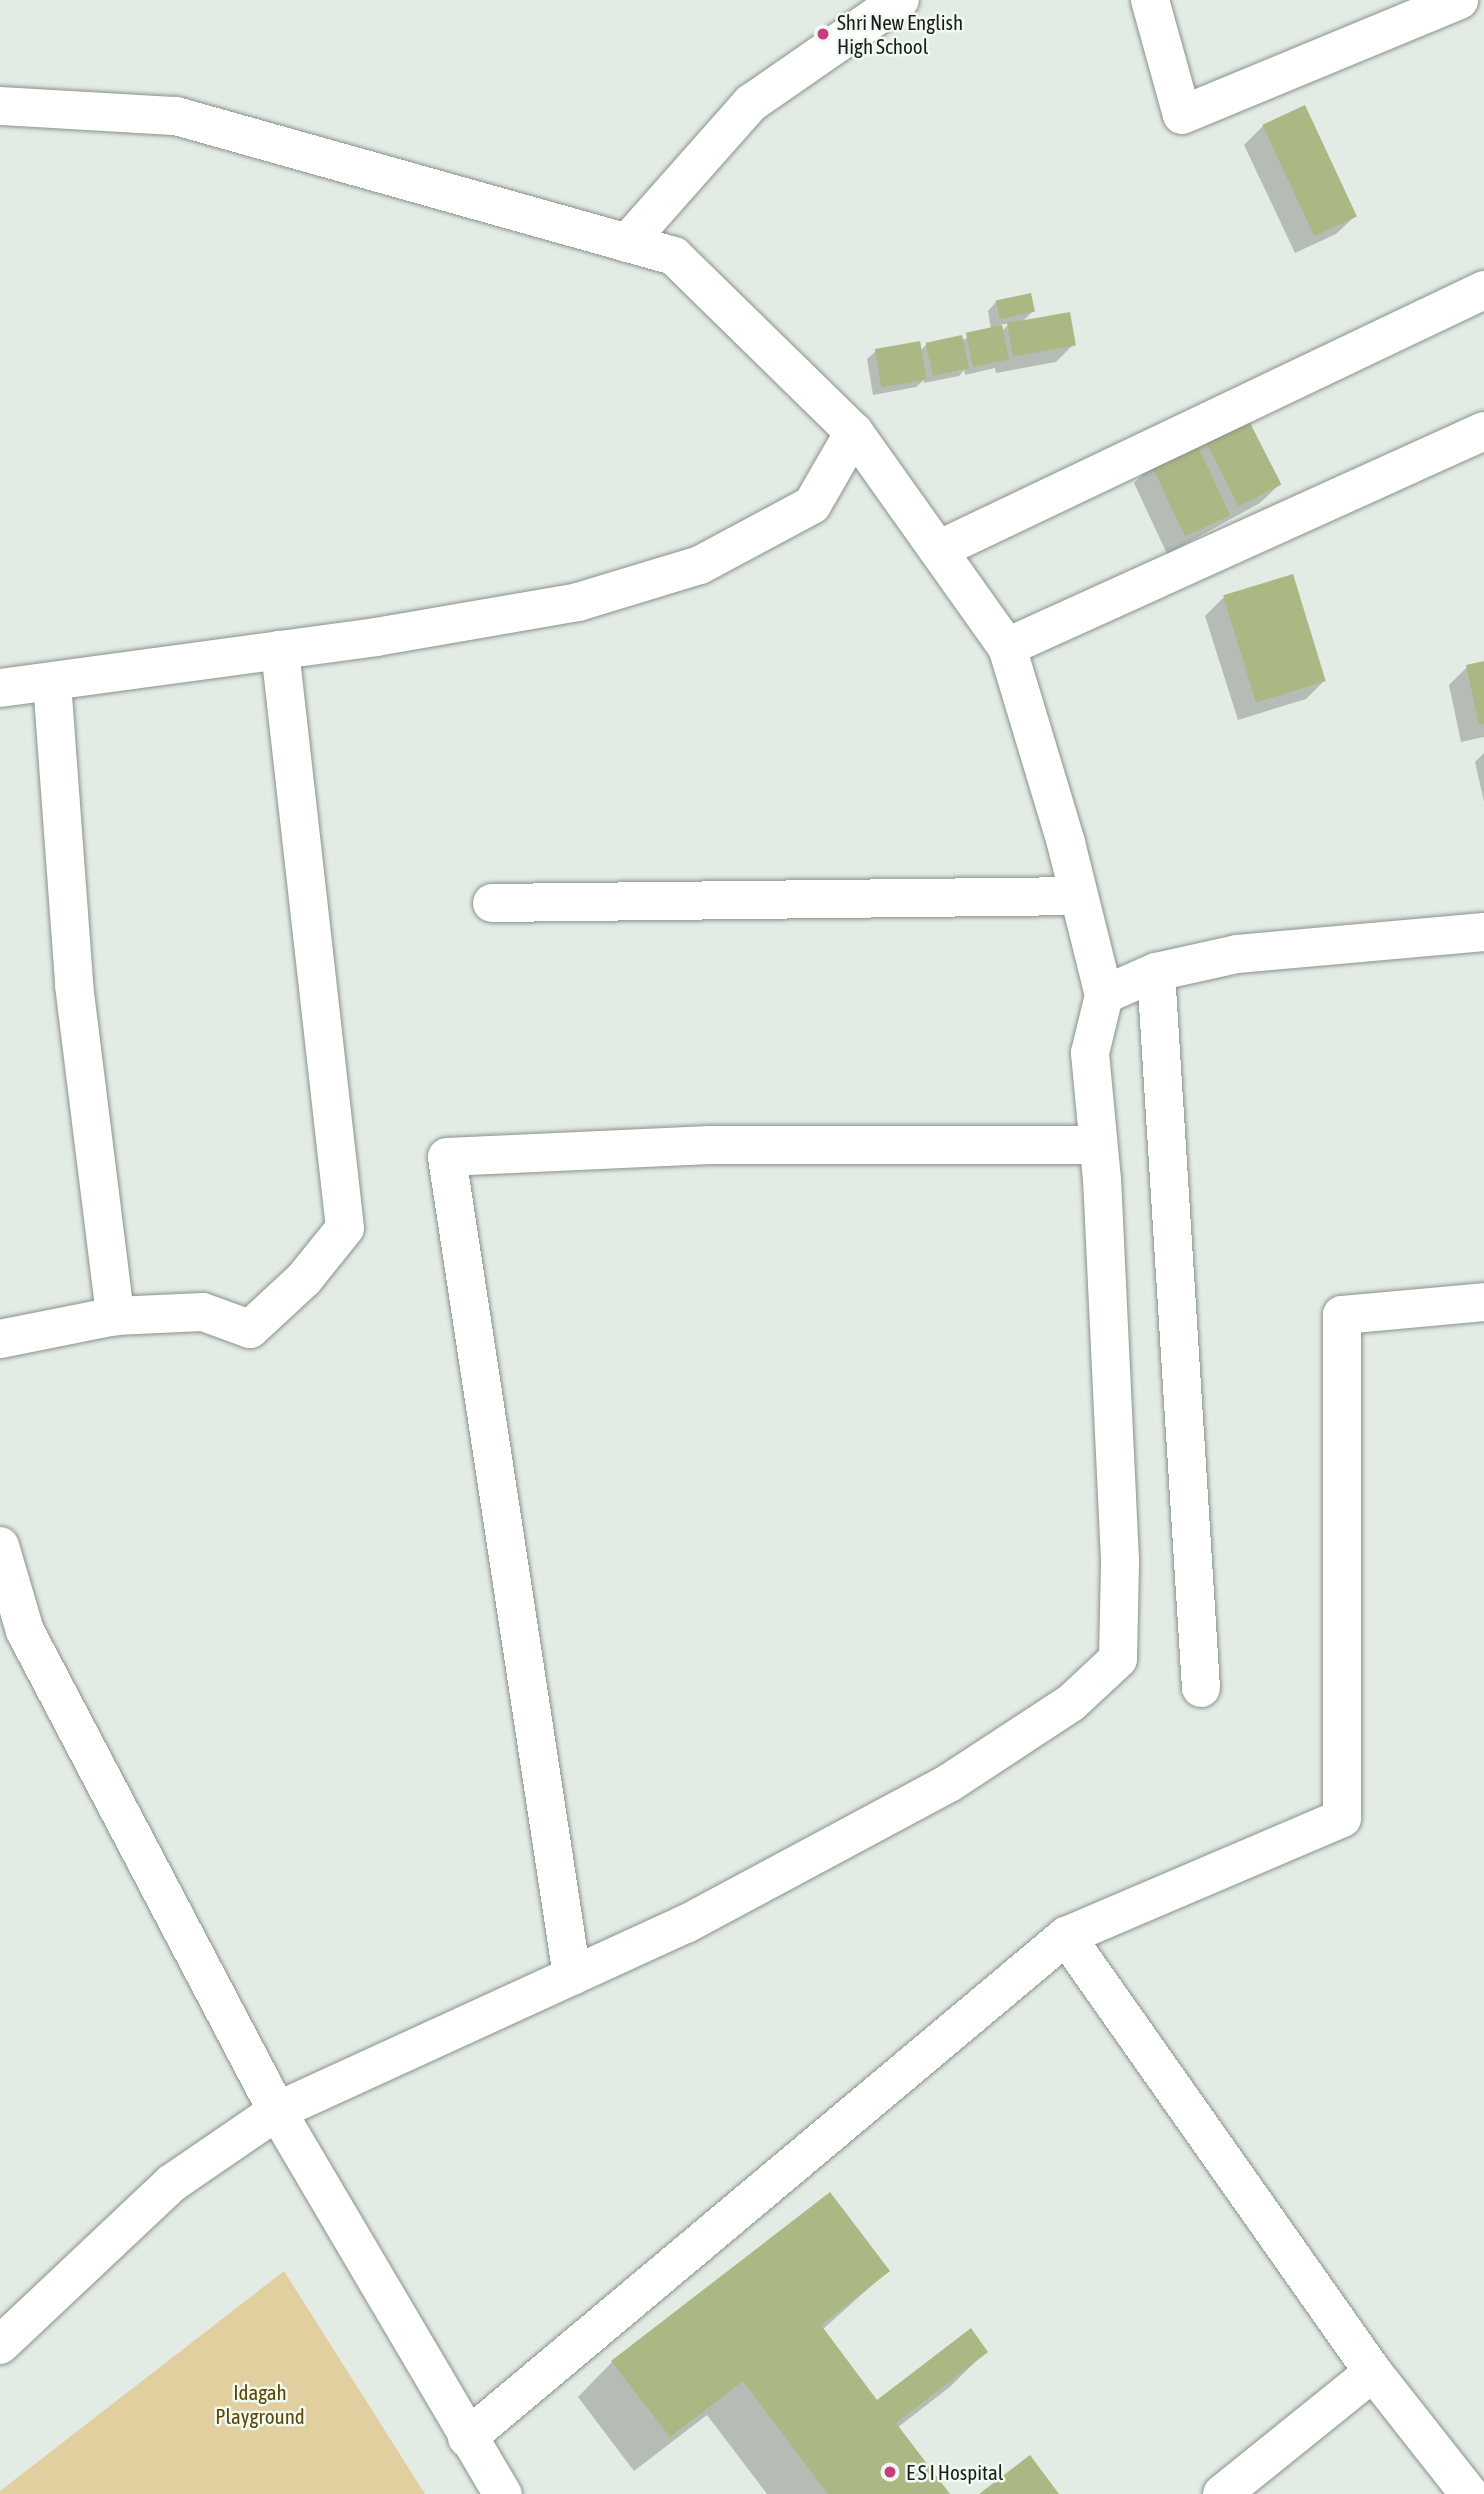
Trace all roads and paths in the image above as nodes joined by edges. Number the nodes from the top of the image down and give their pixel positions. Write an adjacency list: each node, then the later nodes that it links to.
1 (900, 0): 5 (street)
2 (1150, 0): 3 (street)
3 (1459, 0)
4 (0, 106): 5 (street)
5 (627, 243): 8 (street)
6 (1484, 290): 9 (street)
7 (1484, 431): 10 (street)
8 (853, 432): 9 (street); 11 (street)
9 (938, 550): 10 (street)
10 (1007, 648): 14 (street)
11 (280, 650): 12 (street); 21 (street)
12 (52, 682): 13 (street); 21 (street)
13 (0, 688)
14 (1078, 896): 15 (street); 18 (street)
15 (492, 903)
16 (1484, 932): 17 (street)
17 (1156, 972): 18 (street); 24 (street)
18 (1104, 995): 19 (street)
19 (1096, 1145): 26 (street); 26 (street)
20 (1484, 1302): 25 (street)
21 (114, 1316): 22 (street)
22 (0, 1339)
23 (0, 1546): 27 (street)
24 (1201, 1688)
25 (1066, 1936): 29 (street); 30 (street)
26 (572, 1976): 27 (street)
27 (277, 2111): 28 (street); 30 (street)
28 (0, 2345)
29 (1373, 2372): 32 (street); 33 (street)
30 (467, 2438): 31 (street)
31 (503, 2494)
32 (1222, 2494)
33 (1469, 2494)

